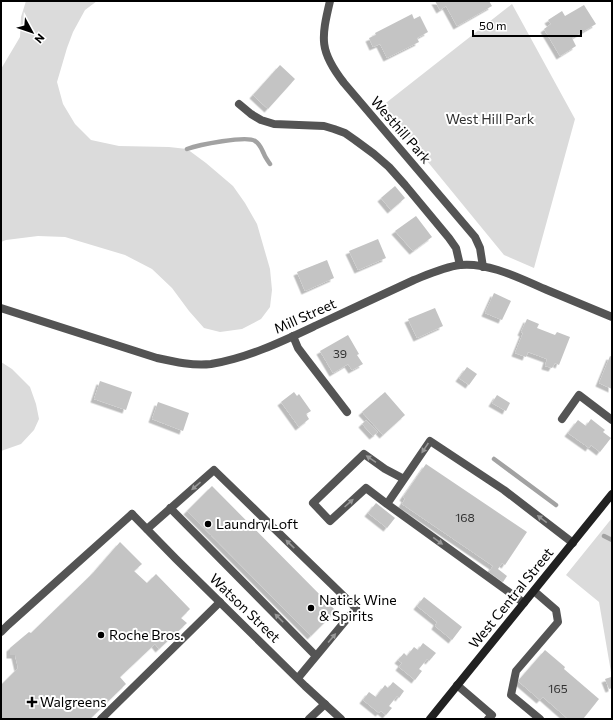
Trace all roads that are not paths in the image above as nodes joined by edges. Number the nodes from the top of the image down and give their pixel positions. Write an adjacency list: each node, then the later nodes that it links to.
1 (330, 1): 4 (street, Westhill Park)
2 (239, 104): 3 (street)
3 (460, 265): 4 (street, Mill Street); 7 (street, Mill Street)
4 (483, 267): 6 (street, Mill Street)
5 (1, 308): 7 (street, Mill Street)
6 (612, 318)
7 (293, 336): 8 (street)
8 (346, 412)
9 (562, 418): 10 (street)
10 (612, 420)
11 (404, 479): 13 (street); 13 (street, one-way to 13); 16 (street, one-way to 11)
12 (612, 494): 16 (main road, West Central Street)
13 (387, 504): 19 (street, one-way to 19)
14 (170, 508): 15 (street); 21 (street, one-way to 14); 21 (street, one-way to 14)
15 (147, 529): 18 (street, Watson Street); 20 (street, Watson Street)
16 (573, 543): 17 (main road, West Central Street)
17 (534, 591): 19 (main road, West Central Street); 30 (street)
18 (220, 602): 22 (street, Watson Street); 26 (street)
19 (524, 603): 23 (main road, West Central Street)
20 (1, 632)
21 (316, 656): 22 (street)
22 (298, 678): 24 (street, Watson Street)
23 (457, 685): 25 (street); 29 (main road, West Central Street)
24 (325, 704): 27 (street); 28 (street, Watson Street)
25 (492, 718)
26 (101, 719)
27 (309, 719)
28 (341, 719)
29 (430, 719)
30 (540, 719)

